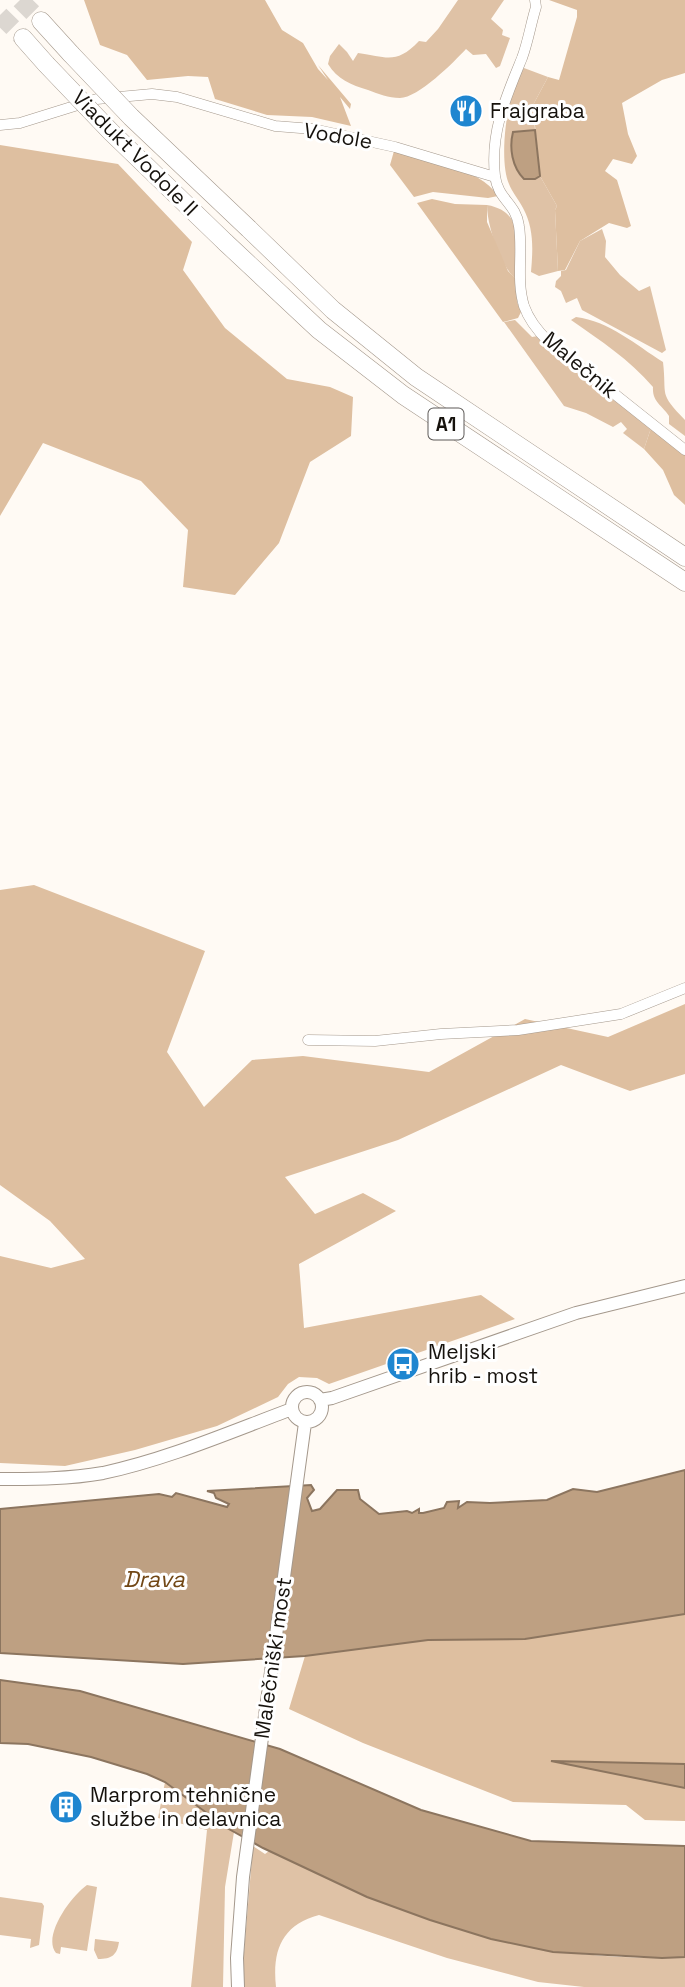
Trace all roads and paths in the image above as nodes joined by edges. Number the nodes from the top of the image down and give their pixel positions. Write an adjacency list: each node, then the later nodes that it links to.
1 (535, 0): 5 (street)
2 (41, 21): 7 (highway, Viadukt Vodole II / A1, bridge)
3 (23, 38): 8 (highway, Viadukt Vodole II / A1, bridge)
4 (0, 125): 5 (street, Vodole)
5 (495, 177): 6 (street, Malečnik)
6 (685, 450)
7 (685, 557)
8 (685, 582)
9 (685, 988): 10 (street)
10 (308, 1040)
11 (685, 1286): 12 (street)
12 (320, 1400): 13 (street); 14 (street)
13 (292, 1409): 14 (street); 15 (street)
14 (305, 1423): 16 (street, Malečniški most)
15 (0, 1479)
16 (238, 1987)

